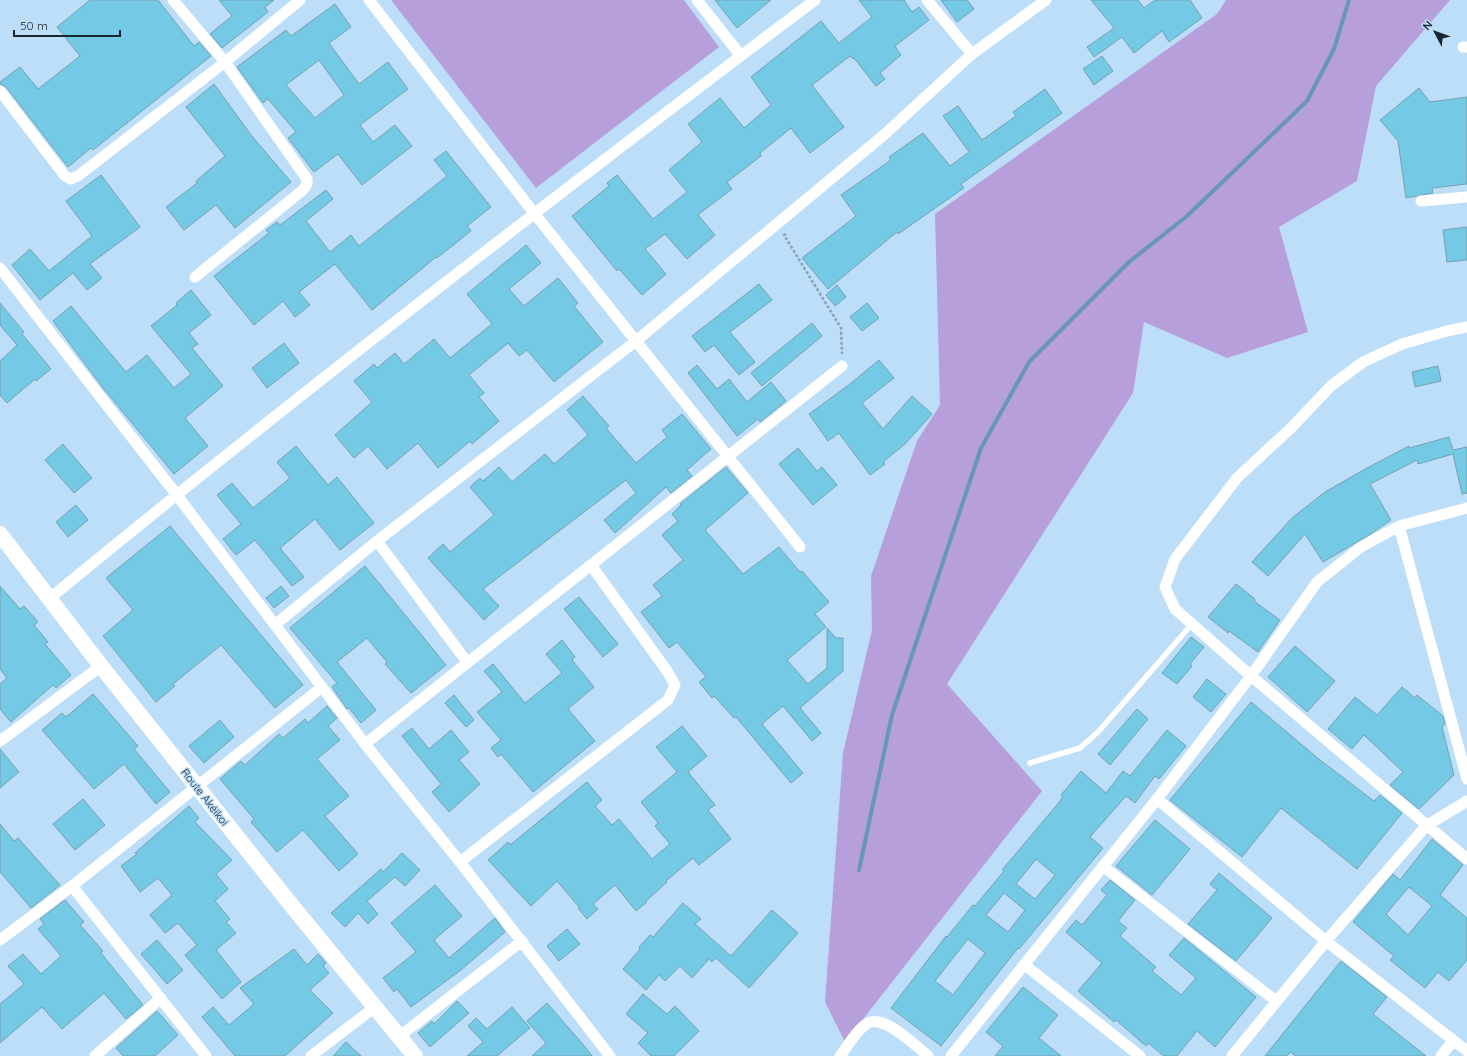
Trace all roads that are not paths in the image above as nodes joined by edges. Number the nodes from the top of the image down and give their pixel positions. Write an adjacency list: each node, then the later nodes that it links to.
1 (174, 0): 10 (street)
2 (300, 0): 10 (street)
3 (369, 0): 14 (street)
4 (697, 0): 9 (street)
5 (815, 0): 9 (street)
6 (928, 0): 8 (street)
7 (1046, 0): 8 (street)
8 (972, 54): 18 (street)
9 (741, 56): 14 (street)
10 (225, 62): 11 (street); 16 (street)
11 (0, 91)
12 (1467, 197): 13 (street)
13 (1421, 201)
14 (534, 213): 18 (street); 21 (street)
15 (0, 268): 21 (street)
16 (195, 277)
17 (1467, 327): 30 (street)
18 (636, 341): 20 (street); 25 (street)
19 (842, 366): 20 (street)
20 (727, 455): 26 (street); 27 (street)
21 (176, 494): 28 (street); 29 (street)
22 (1467, 508): 23 (street)
23 (1399, 526): 33 (street); 38 (street)
24 (0, 534): 28 (street, Route Akéikoi)
25 (377, 541): 29 (street); 31 (street)
26 (800, 547)
27 (591, 565): 31 (street); 44 (street)
28 (49, 599): 32 (street, Route Akéikoi)
29 (276, 624): 34 (street)
30 (1192, 624): 33 (street); 37 (lane)
31 (467, 662): 36 (street)
32 (101, 666): 35 (street); 39 (street, Route Akéikoi)
33 (1251, 676): 40 (street); 42 (street)
34 (322, 687): 36 (street); 39 (street)
35 (0, 741)
36 (365, 744): 44 (street)
37 (1030, 763)
38 (1467, 779)
39 (197, 787): 46 (street); 53 (street, Route Akéikoi)
40 (1157, 799): 45 (street); 49 (street)
41 (1467, 801): 42 (street)
42 (1426, 826): 43 (street); 49 (street)
43 (1467, 859)
44 (460, 862): 48 (street)
45 (1104, 867): 50 (street); 52 (street)
46 (72, 886): 47 (street); 51 (street)
47 (0, 940)
48 (522, 941): 54 (street); 61 (street)
49 (1326, 941): 52 (street); 55 (street)
50 (1025, 965): 64 (street); 65 (street)
51 (161, 998): 57 (street); 58 (street)
52 (1276, 1002): 66 (street)
53 (375, 1007): 54 (street, Route Akéikoi); 59 (street)
54 (400, 1036): 60 (street, Route Akéikoi)
55 (1453, 1041): 56 (street); 67 (street)
56 (1467, 1051)
57 (95, 1056)
58 (206, 1056)
59 (311, 1056)
60 (415, 1056)
61 (610, 1056)
62 (840, 1056): 63 (street)
63 (928, 1056)
64 (951, 1056)
65 (1140, 1056)
66 (1232, 1056)
67 (1441, 1056)

